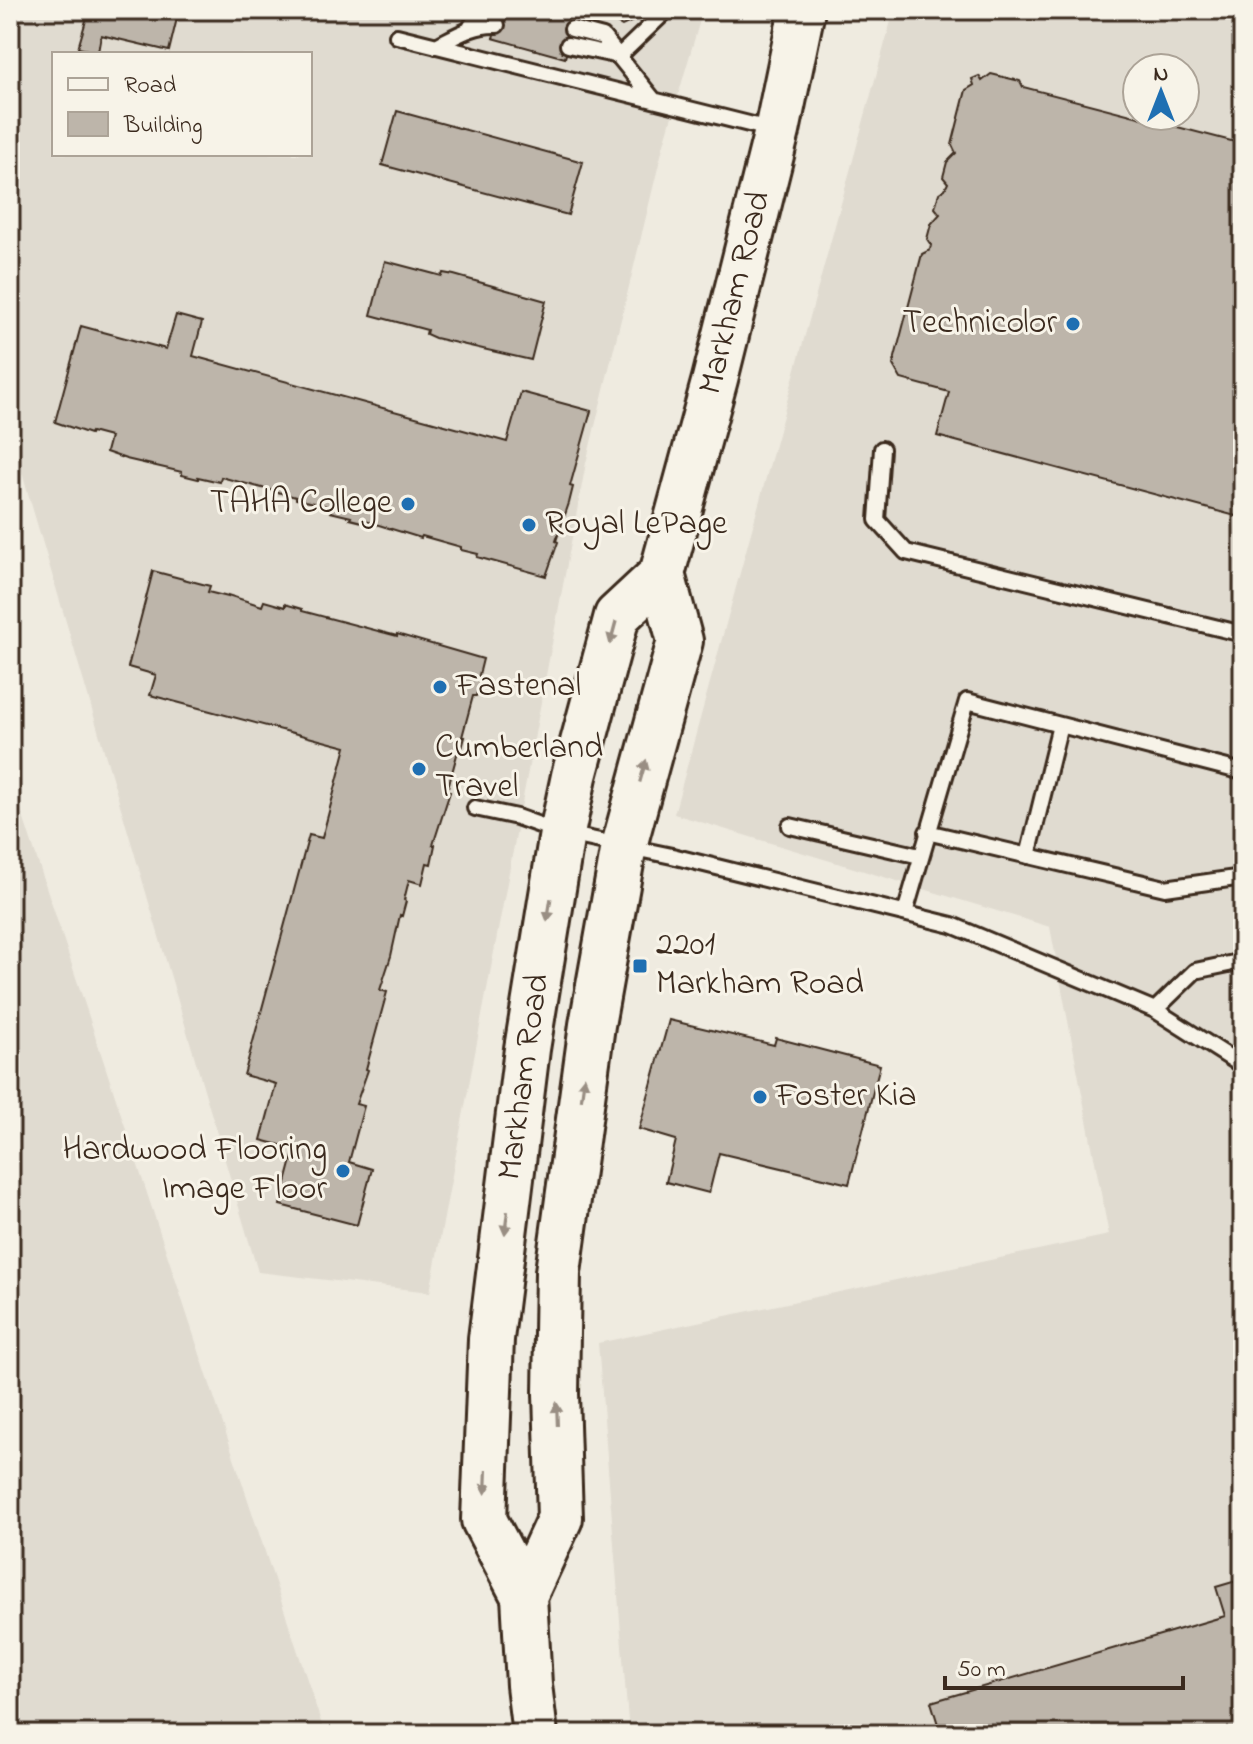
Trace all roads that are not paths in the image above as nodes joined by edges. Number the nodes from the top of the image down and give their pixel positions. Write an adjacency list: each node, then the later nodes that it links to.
1 (667, 10): 8 (lane)
2 (802, 10): 10 (main road, Markham Road)
3 (499, 18): 7 (lane)
4 (572, 29): 8 (lane)
5 (397, 36): 7 (lane)
6 (568, 45): 8 (lane)
7 (436, 46): 9 (lane)
8 (619, 56): 9 (lane)
9 (653, 99): 10 (lane)
10 (777, 131): 12 (main road, Markham Road)
11 (882, 449): 13 (lane)
12 (662, 574): 19 (main road, Markham Road, one-way to 19); 20 (main road, Markham Road, one-way to 12)
13 (1243, 634)
14 (1060, 725): 15 (lane); 18 (lane); 22 (lane)
15 (1243, 772)
16 (475, 808): 19 (lane)
17 (790, 826): 21 (lane)
18 (927, 832): 21 (lane); 22 (lane)
19 (562, 833): 20 (lane); 28 (main road, Markham Road, one-way to 28)
20 (624, 846): 24 (lane); 28 (main road, Markham Road, one-way to 20)
21 (920, 856): 24 (lane)
22 (1028, 856): 23 (lane)
23 (1243, 877)
24 (905, 913): 26 (lane)
25 (1243, 961): 26 (lane)
26 (1155, 1010): 27 (lane)
27 (1243, 1066)
28 (524, 1596): 29 (main road, Markham Road)
29 (535, 1734)

